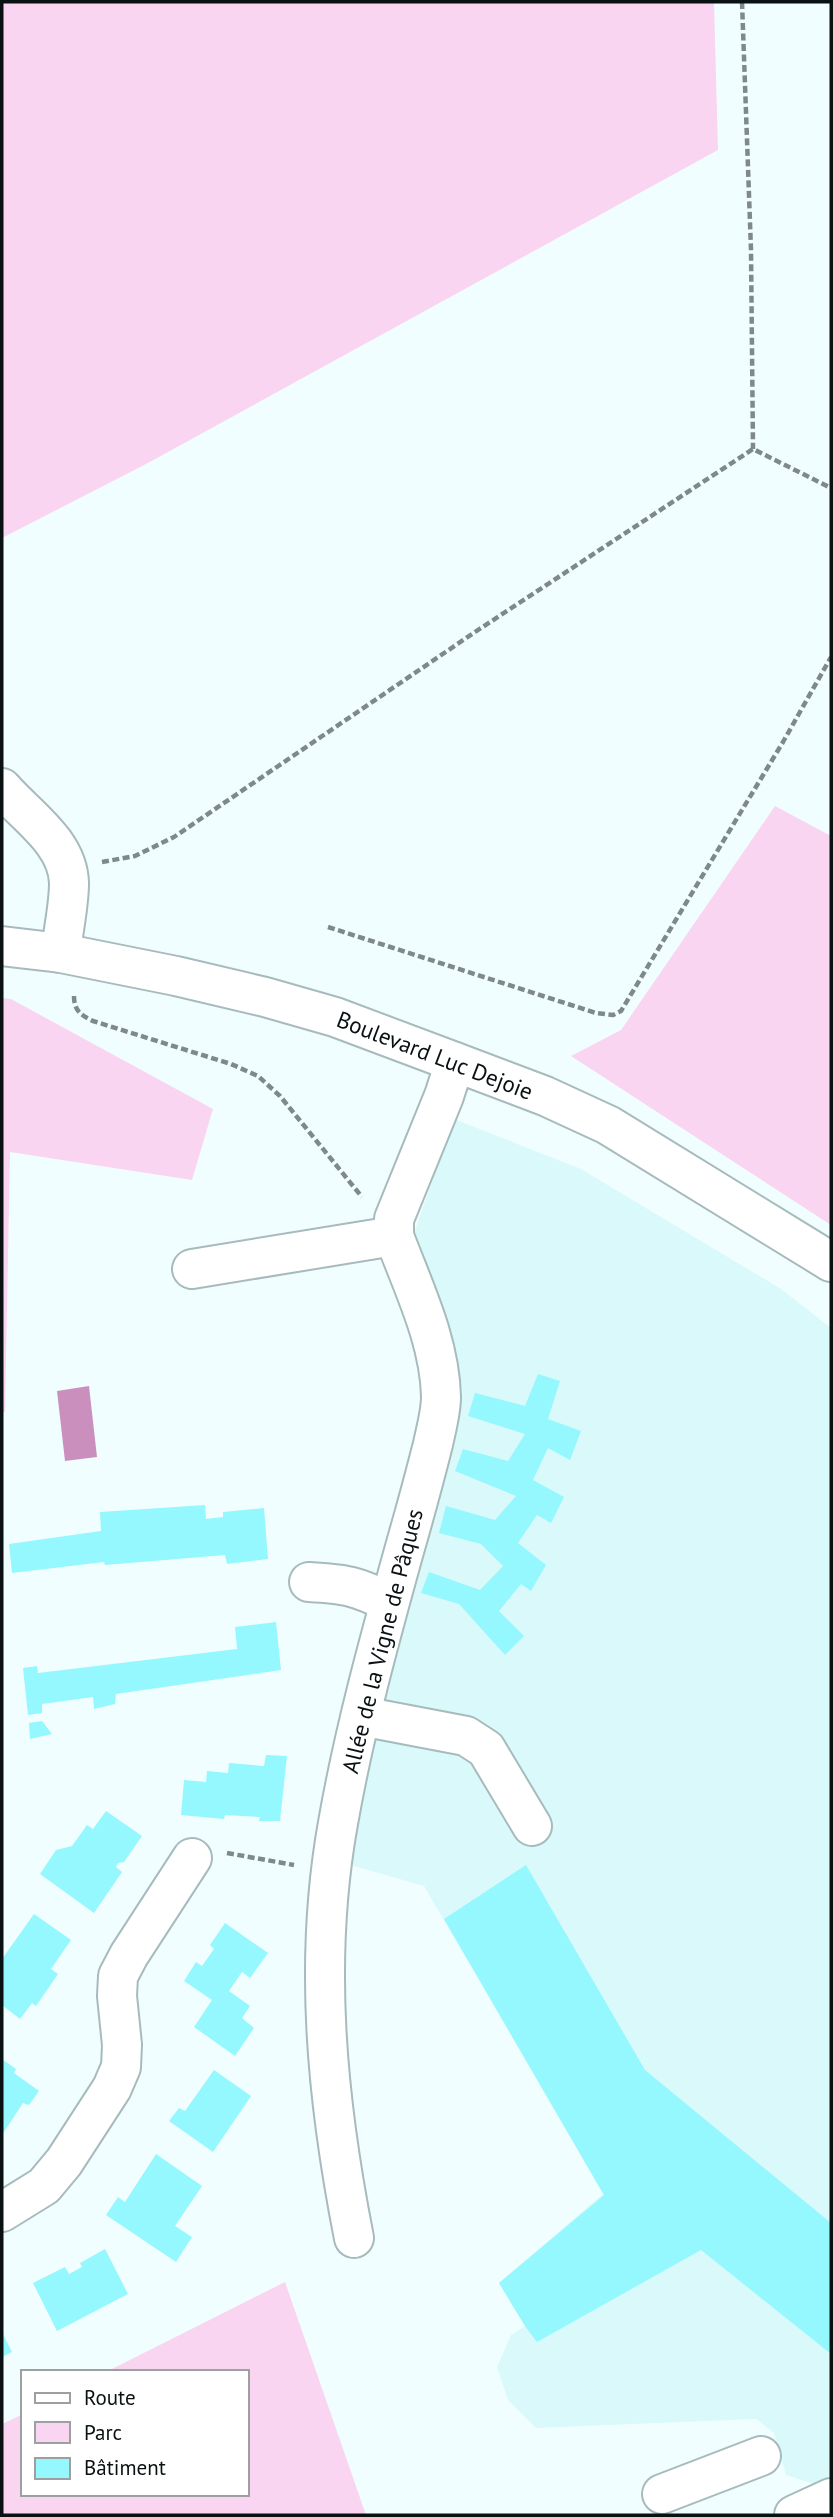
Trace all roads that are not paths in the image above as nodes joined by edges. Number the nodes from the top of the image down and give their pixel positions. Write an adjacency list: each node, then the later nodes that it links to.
1 (2, 788): 3 (street)
2 (2, 946): 3 (street, Boulevard Luc Dejoie)
3 (61, 953): 4 (street, Boulevard Luc Dejoie)
4 (455, 1062): 5 (street); 6 (street, Boulevard Luc Dejoie)
5 (394, 1227): 7 (street); 9 (street, Allée de la Vigne de Pâques)
6 (831, 1262)
7 (192, 1269)
8 (309, 1582): 9 (street)
9 (389, 1602): 10 (street, Allée de la Vigne de Pâques)
10 (361, 1716): 11 (street); 14 (street, Allée de la Vigne de Pâques)
11 (533, 1826)
12 (192, 1858): 13 (street)
13 (2, 2212)
14 (354, 2238)
15 (761, 2456): 16 (street)
16 (662, 2494)
17 (831, 2498): 18 (street)
18 (794, 2515)

